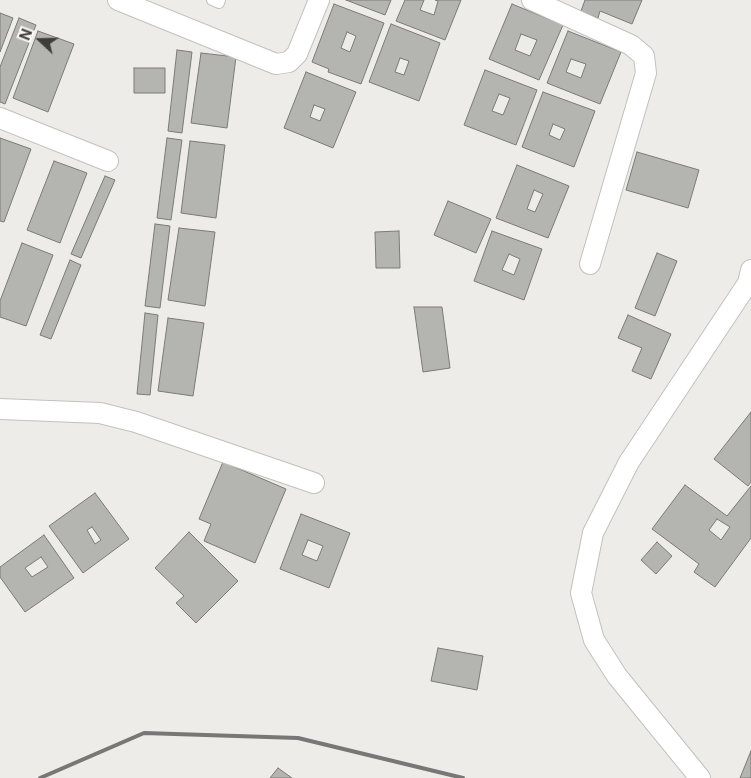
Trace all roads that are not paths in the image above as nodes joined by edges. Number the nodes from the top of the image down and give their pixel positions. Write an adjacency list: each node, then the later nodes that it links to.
1 (118, 0): 4 (street)
2 (212, 0): 3 (lane)
3 (220, 0)
4 (319, 0)
5 (532, 0): 8 (street)
6 (0, 118): 7 (street)
7 (108, 161)
8 (590, 264)
9 (750, 279): 12 (street)
10 (0, 409): 11 (street)
11 (314, 483)
12 (700, 778)

